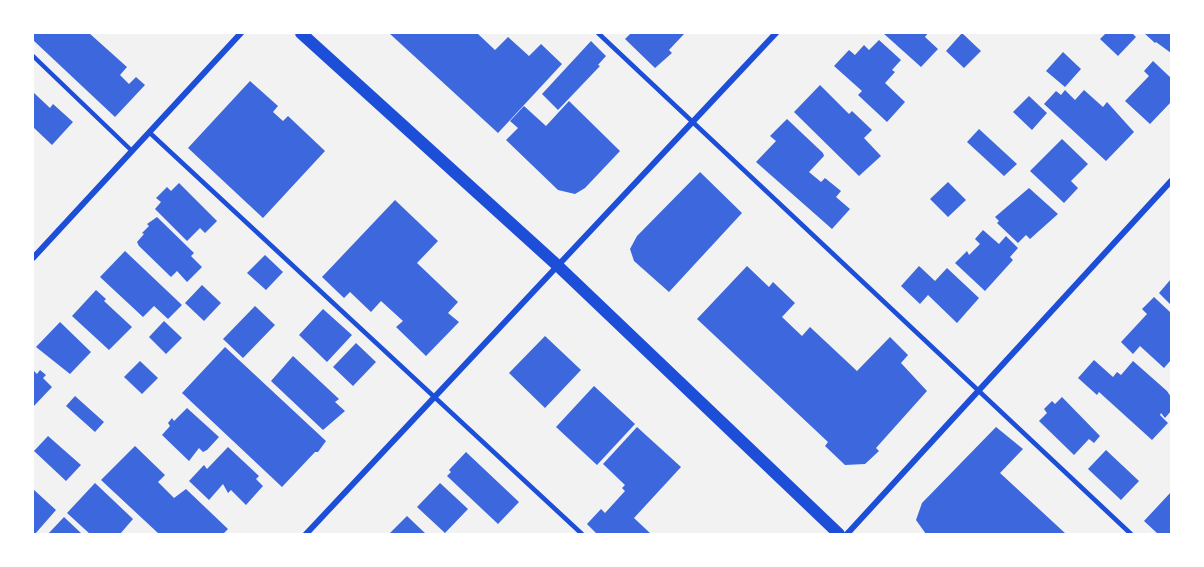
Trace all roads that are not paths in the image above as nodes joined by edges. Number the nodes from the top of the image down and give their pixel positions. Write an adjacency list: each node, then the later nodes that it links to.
1 (241, 33): 7 (street)
2 (301, 33): 11 (main road)
3 (598, 33): 6 (lane)
4 (776, 33): 6 (street)
5 (33, 56): 8 (lane)
6 (692, 123): 11 (street); 12 (lane)
7 (150, 133): 8 (street); 13 (lane)
8 (132, 151): 10 (street)
9 (1171, 181): 12 (street)
10 (33, 258)
11 (558, 266): 13 (street); 16 (main road)
12 (978, 391): 17 (street); 18 (lane)
13 (435, 396): 14 (street); 15 (lane)
14 (306, 534)
15 (582, 534)
16 (839, 534)
17 (847, 534)
18 (1131, 534)

